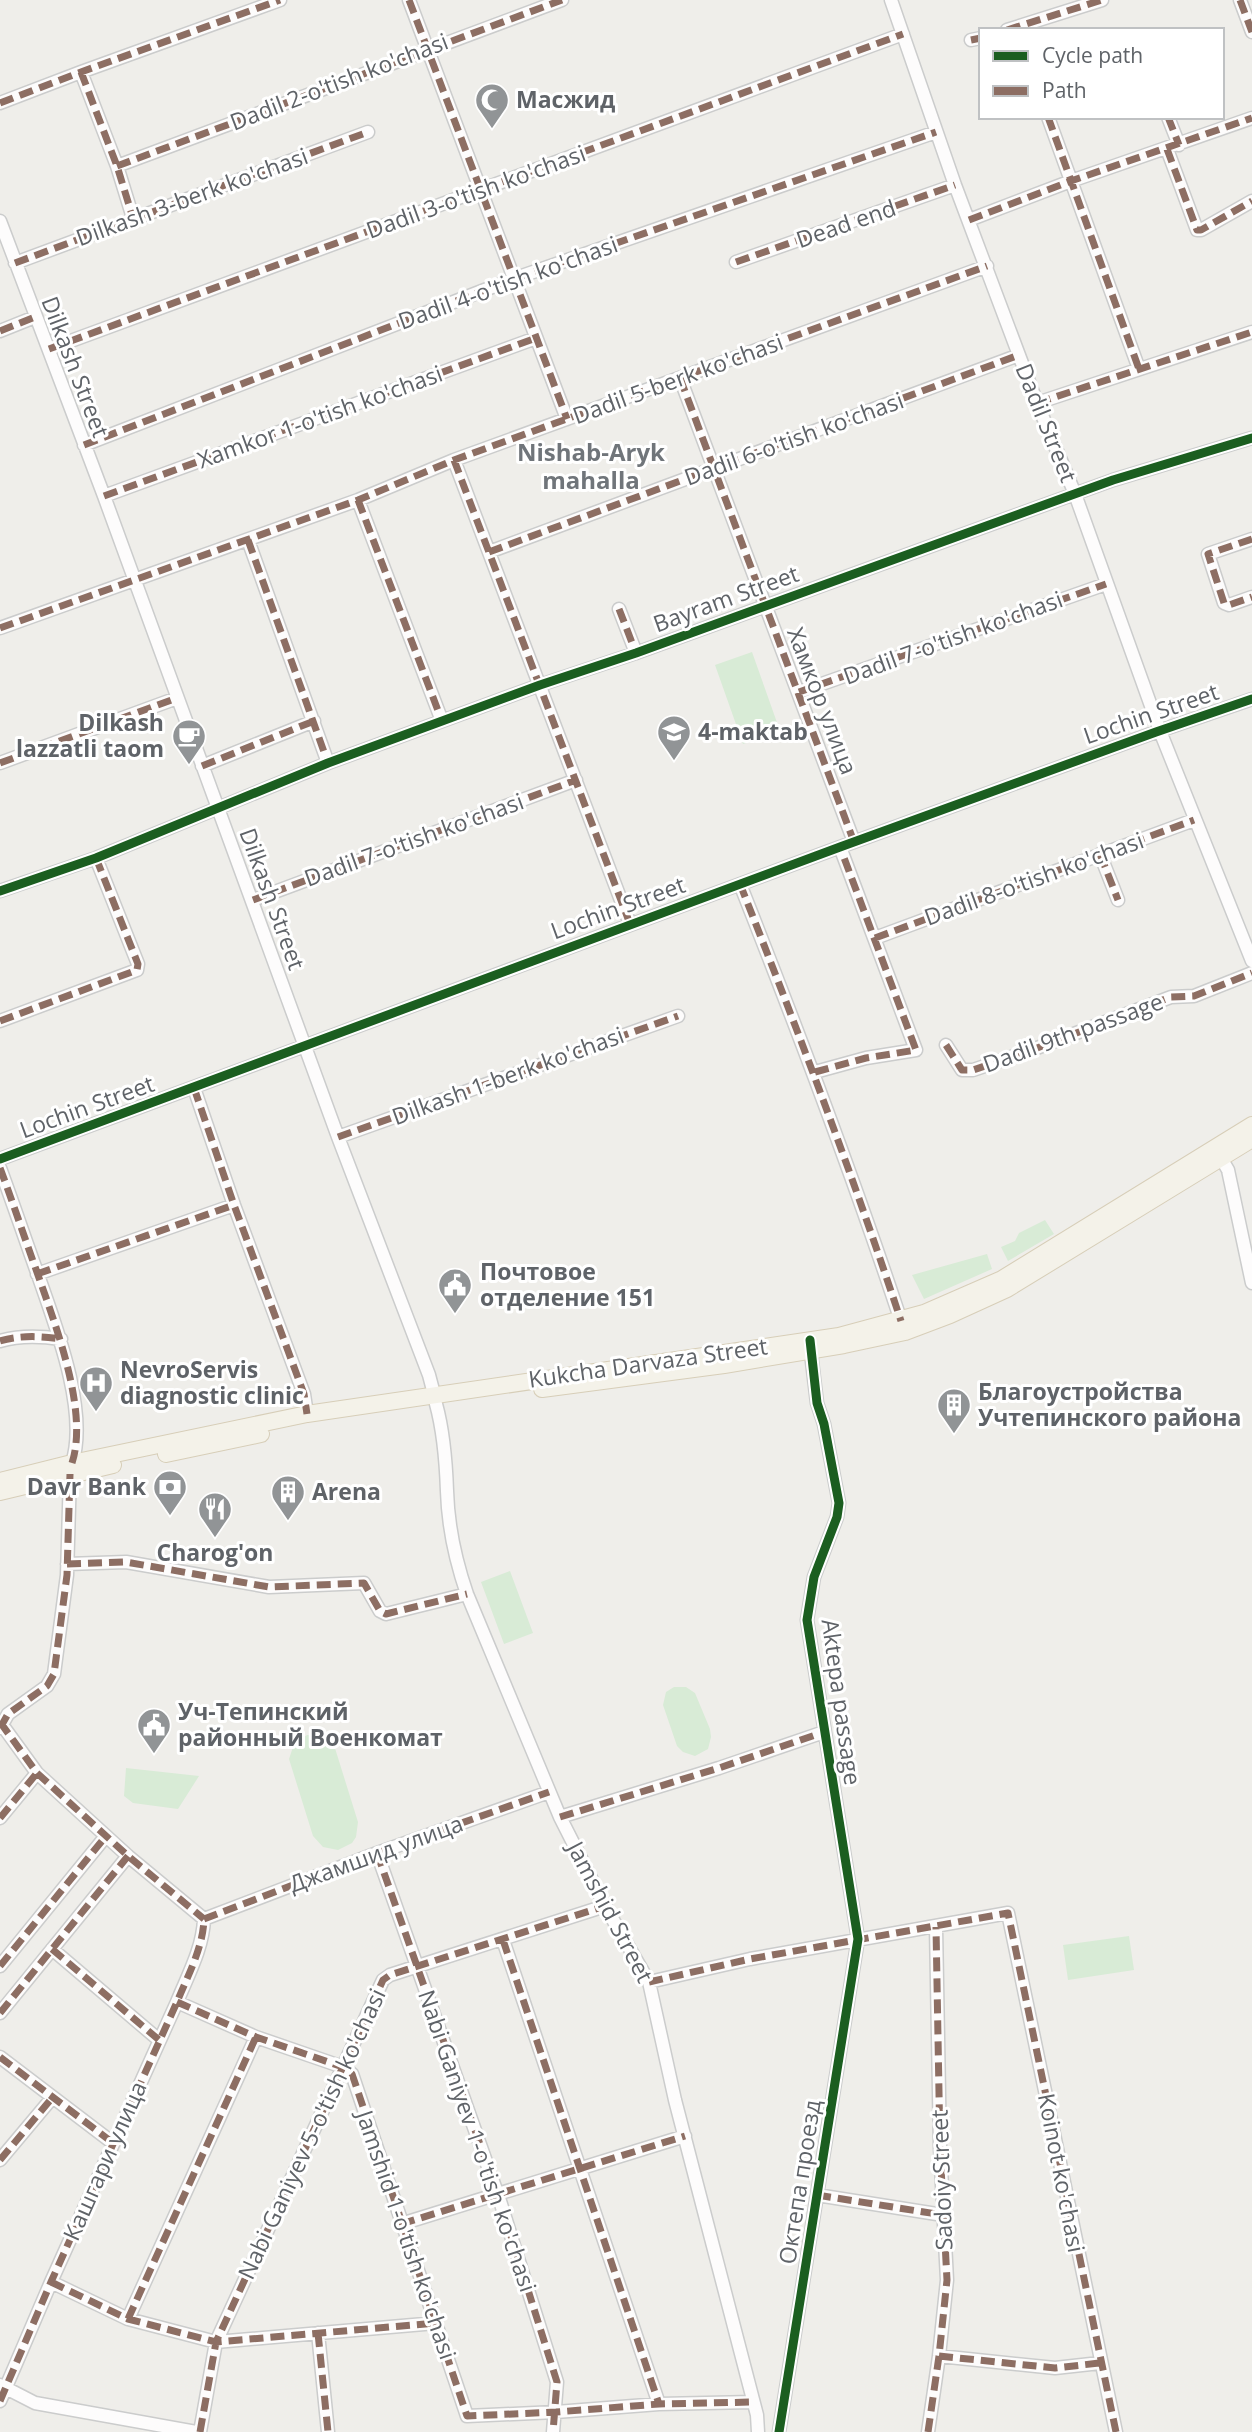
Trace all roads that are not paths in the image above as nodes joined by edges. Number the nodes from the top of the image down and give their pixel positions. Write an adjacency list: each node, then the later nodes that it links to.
1 (280, 0): 11 (street)
2 (409, 0): 10 (street)
3 (562, 0): 10 (street, Dadil 2-o'tish ko'chasi)
4 (891, 0): 9 (street, Dadil Street)
5 (1102, 0): 7 (street)
6 (1240, 0): 8 (street)
7 (1017, 28)
8 (1252, 32)
9 (903, 34): 17 (street, Dadil Street); 22 (street, Dadil 3-o'tish ko'chasi)
10 (427, 49): 19 (street, Dadil 2-o'tish ko'chasi); 22 (street)
11 (80, 72): 12 (street); 19 (street)
12 (0, 103)
13 (1252, 118): 18 (street)
14 (1049, 119): 20 (street)
15 (1168, 119): 18 (street)
16 (368, 132): 24 (street, Dilkash 3-berk ko'chasi)
17 (936, 132): 21 (street, Dadil Street); 30 (street, Dadil 4-o'tish ko'chasi)
18 (1173, 147): 20 (street); 23 (street)
19 (117, 166): 24 (street)
20 (1071, 181): 25 (street); 37 (street)
21 (955, 185): 25 (street, Dadil Street); 27 (street, Dead end)
22 (480, 190): 30 (street); 35 (street, Dadil 3-o'tish ko'chasi)
23 (1252, 201)
24 (133, 218): 28 (street, Dilkash 3-berk ko'chasi)
25 (969, 220): 29 (street, Dadil Street)
26 (0, 221): 28 (street, Dilkash Street)
27 (736, 262)
28 (15, 263): 31 (street, Dilkash Street)
29 (987, 266): 36 (street, Dadil Street); 38 (street, Dadil 5-berk ko'chasi)
30 (513, 279): 34 (street); 42 (street, Dadil 4-o'tish ko'chasi)
31 (36, 317): 32 (street); 35 (street, Dilkash Street)
32 (0, 331)
33 (1252, 332): 37 (street)
34 (536, 338): 40 (street); 46 (street, Xamkor 1-o'tish ko'chasi)
35 (49, 349): 42 (street, Dilkash Street)
36 (1019, 355): 39 (street, Dadil Street); 44 (street, Dadil 6-o'tish ko'chasi)
37 (1139, 369): 39 (street)
38 (680, 378): 40 (street, Dadil 5-berk ko'chasi); 44 (street, Хамкор улица)
39 (1037, 403): 45 (street, Dadil Street)
40 (567, 419): 43 (street, Dadil 5-berk ko'chasi)
41 (1252, 438): 45 (street, Bayram Street)
42 (84, 445): 46 (street, Dilkash Street)
43 (454, 460): 47 (street, Dadil 5-berk ko'chasi); 50 (street)
44 (713, 469): 50 (street, Dadil 6-o'tish ko'chasi); 54 (street, Хамкор улица)
45 (1075, 494): 52 (street, Dadil Street); 54 (street, Bayram Street)
46 (104, 496): 51 (street, Dilkash Street)
47 (358, 500): 49 (street, Dadil 5-berk ko'chasi); 63 (street)
48 (1252, 539): 53 (street)
49 (248, 540): 51 (street, Dadil 5-berk ko'chasi); 62 (street)
50 (489, 552): 58 (street)
51 (133, 579): 56 (street, Dadil 5-berk ko'chasi); 60 (street, Dilkash Street)
52 (1106, 583): 59 (street, Dadil 7-o'tish ko'chasi); 64 (street, Dadil Street)
53 (1252, 597)
54 (764, 605): 57 (street, Bayram Street); 59 (street, Хамкор улица)
55 (619, 609): 57 (street)
56 (0, 628)
57 (636, 653): 58 (street, Bayram Street)
58 (540, 685): 63 (street, Bayram Street); 68 (street)
59 (799, 692): 71 (street, Хамкор улица)
60 (177, 698): 66 (street); 67 (street, Dilkash Street)
61 (1252, 699): 64 (street, Lochin Street)
62 (314, 721): 65 (street); 67 (street)
63 (442, 721): 65 (street, Bayram Street)
64 (1160, 731): 70 (street, Dadil Street); 71 (street, Lochin Street)
65 (328, 762): 69 (street, Bayram Street)
66 (0, 763)
67 (202, 766): 69 (street, Dilkash Street)
68 (576, 780): 77 (street, Dadil 7-o'tish ko'chasi); 79 (street)
69 (218, 809): 74 (street, Bayram Street); 77 (street, Dilkash Street)
70 (1194, 820): 73 (street, Dadil 8-o'tish ko'chasi); 81 (street, Dadil Street)
71 (854, 842): 72 (street, Lochin Street)
72 (840, 847): 75 (street, Lochin Street); 80 (street)
73 (1100, 854): 78 (street); 80 (street, Dadil 8-o'tish ko'chasi)
74 (96, 858): 76 (street, Bayram Street); 84 (street)
75 (740, 884): 79 (street, Lochin Street); 87 (street)
76 (0, 891)
77 (253, 900): 85 (street, Dilkash Street)
78 (1118, 900)
79 (630, 924): 85 (street, Lochin Street)
80 (875, 938): 87 (street)
81 (1252, 961)
82 (1252, 973): 86 (street, Dadil 9th passage)
83 (678, 1016): 90 (street, Dilkash 1-berk ko'chasi)
84 (0, 1021)
85 (306, 1045): 88 (street, Lochin Street); 90 (street, Dilkash Street)
86 (946, 1045)
87 (815, 1072): 98 (street)
88 (194, 1088): 93 (street, Lochin Street); 95 (street)
89 (1252, 1125): 92 (main road, Kukcha Darvaza Street)
90 (338, 1137): 102 (street, Dilkash Street)
91 (1252, 1139): 92 (main road, Kukcha Darvaza Street)
92 (1219, 1153): 97 (street); 98 (main road, Kukcha Darvaza Street)
93 (0, 1159)
94 (0, 1168): 96 (street)
95 (234, 1205): 96 (street); 103 (street)
96 (37, 1274): 99 (street)
97 (1252, 1283)
98 (903, 1326): 101 (main road, Kukcha Darvaza Street)
99 (61, 1339): 100 (street); 104 (street)
100 (0, 1341)
101 (811, 1346): 102 (main road, Kukcha Darvaza Street); 110 (street, Aktepa passage)
102 (435, 1399): 103 (main road, Kukcha Darvaza Street); 108 (street, Jamshid Street)
103 (308, 1419): 104 (main road, Kukcha Darvaza Street)
104 (71, 1468): 105 (main road, Kukcha Darvaza Street); 106 (main road, Kukcha Darvaza Street); 107 (street)
105 (0, 1481)
106 (0, 1492)
107 (67, 1564): 108 (street); 109 (street)
108 (467, 1594): 112 (street, Jamshid Street)
109 (1, 1725): 111 (street)
110 (824, 1732): 113 (street); 121 (street, Aktepa passage)
111 (37, 1773): 114 (street); 115 (street)
112 (549, 1792): 113 (street, Jamshid Street); 116 (street, Джамшид улица)
113 (561, 1817): 118 (street, Jamshid Street)
114 (0, 1818)
115 (106, 1836): 117 (street); 124 (street)
116 (377, 1853): 119 (street, Джамшид улица); 125 (street, Nabi Ganiyev 1-o'tish ko'chasi)
117 (128, 1856): 119 (street); 123 (street)
118 (605, 1906): 122 (street, Nabi Ganiyev 5-o'tish ko'chasi); 126 (street, Jamshid Street)
119 (204, 1919): 127 (street, Кашгари улица)
120 (936, 1927): 121 (street); 140 (street, Sadoiy Street); 148 (street, Koinot ko'chasi)
121 (858, 1939): 126 (street); 139 (street, Октепа проезд)
122 (503, 1940): 125 (street, Nabi Ganiyev 5-o'tish ko'chasi); 137 (street)
123 (52, 1949): 128 (street); 130 (street)
124 (0, 1966)
125 (417, 1968): 132 (street, Nabi Ganiyev 5-o'tish ko'chasi); 138 (street, Nabi Ganiyev 1-o'tish ko'chasi)
126 (649, 1982): 134 (street, Jamshid Street)
127 (177, 2001): 129 (street); 130 (street, Кашгари улица)
128 (0, 2013)
129 (256, 2037): 132 (street); 143 (street)
130 (159, 2040): 135 (street, Кашгари улица)
131 (0, 2057): 133 (street)
132 (343, 2067): 141 (street, Jamshid 1-o'tish ko'chasi); 146 (street, Nabi Ganiyev 5-o'tish ko'chasi)
133 (52, 2098): 135 (street); 136 (street)
134 (685, 2136): 137 (street); 151 (street, Jamshid Street)
135 (113, 2143): 142 (street, Кашгари улица)
136 (0, 2160)
137 (581, 2169): 138 (street); 152 (street)
138 (498, 2195): 141 (street); 153 (street, Nabi Ganiyev 1-o'tish ko'chasi)
139 (817, 2195): 140 (street); 158 (street, Октепа проезд)
140 (943, 2215): 147 (street, Sadoiy Street)
141 (401, 2224): 144 (street, Jamshid 1-o'tish ko'chasi)
142 (51, 2282): 143 (street); 149 (street, Кашгари улица)
143 (128, 2319): 146 (street)
144 (436, 2323): 145 (street); 153 (street, Jamshid 1-o'tish ko'chasi)
145 (318, 2333): 146 (street); 155 (street)
146 (216, 2342): 154 (street, Nabi Ganiyev 5-o'tish ko'chasi)
147 (939, 2356): 148 (street); 159 (street, Sadoiy Street)
148 (1100, 2363): 160 (street, Koinot ko'chasi)
149 (2, 2386): 150 (street, Кашгари улица); 154 (street)
150 (0, 2401)
151 (753, 2402): 152 (street); 157 (street, Jamshid Street)
152 (659, 2404): 153 (street)
153 (556, 2412): 156 (street, Nabi Ganiyev 1-o'tish ko'chasi)
154 (198, 2432)
155 (328, 2432)
156 (553, 2432)
157 (758, 2432)
158 (779, 2432)
159 (928, 2432)
160 (1116, 2432)

